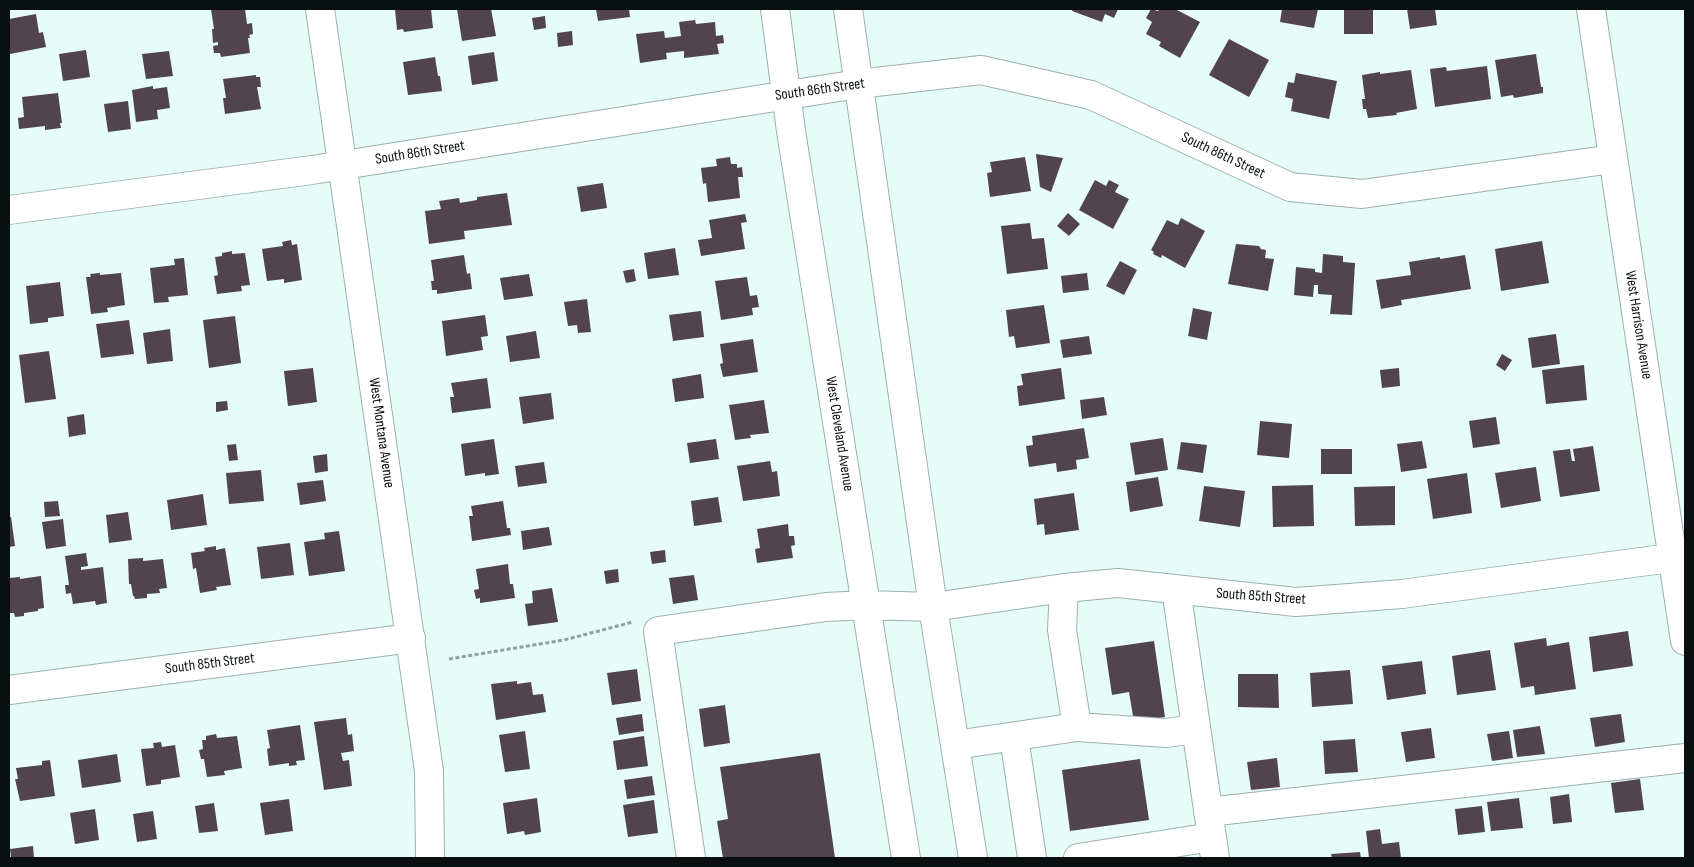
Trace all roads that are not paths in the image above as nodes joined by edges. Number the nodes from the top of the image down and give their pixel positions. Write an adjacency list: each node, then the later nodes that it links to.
1 (320, 9): 8 (street, West Montana Avenue)
2 (775, 9): 6 (street, West Cleveland Avenue)
3 (848, 9): 5 (street)
4 (1591, 9): 7 (street, West Harrison Avenue)
5 (858, 84): 6 (street, South 86th Street); 7 (street, South 86th Street); 14 (street)
6 (786, 95): 8 (street, South 86th Street); 13 (street, West Cleveland Avenue)
7 (1613, 158): 10 (street, West Harrison Avenue)
8 (343, 165): 9 (street, South 86th Street); 15 (street, West Montana Avenue)
9 (9, 210)
10 (1679, 556): 12 (street, South 85th Street); 16 (street, West Harrison Avenue)
11 (1064, 588): 12 (street, South 85th Street); 14 (street, South 85th Street); 18 (street)
12 (1176, 589): 19 (street)
13 (866, 605): 14 (street, South 85th Street); 25 (street, South 85th Street); 26 (street, West Cleveland Avenue)
14 (933, 607): 21 (street)
15 (411, 638): 17 (street, South 85th Street); 24 (street, West Montana Avenue)
16 (1685, 641)
17 (9, 690)
18 (1077, 727): 19 (street); 20 (street)
19 (1196, 729): 23 (street)
20 (1014, 737): 21 (street); 28 (street)
21 (955, 745): 27 (street)
22 (1685, 758): 23 (street)
23 (1212, 836): 29 (street)
24 (430, 858)
25 (691, 858)
26 (906, 858)
27 (973, 858)
28 (1032, 858)
29 (1078, 858)

